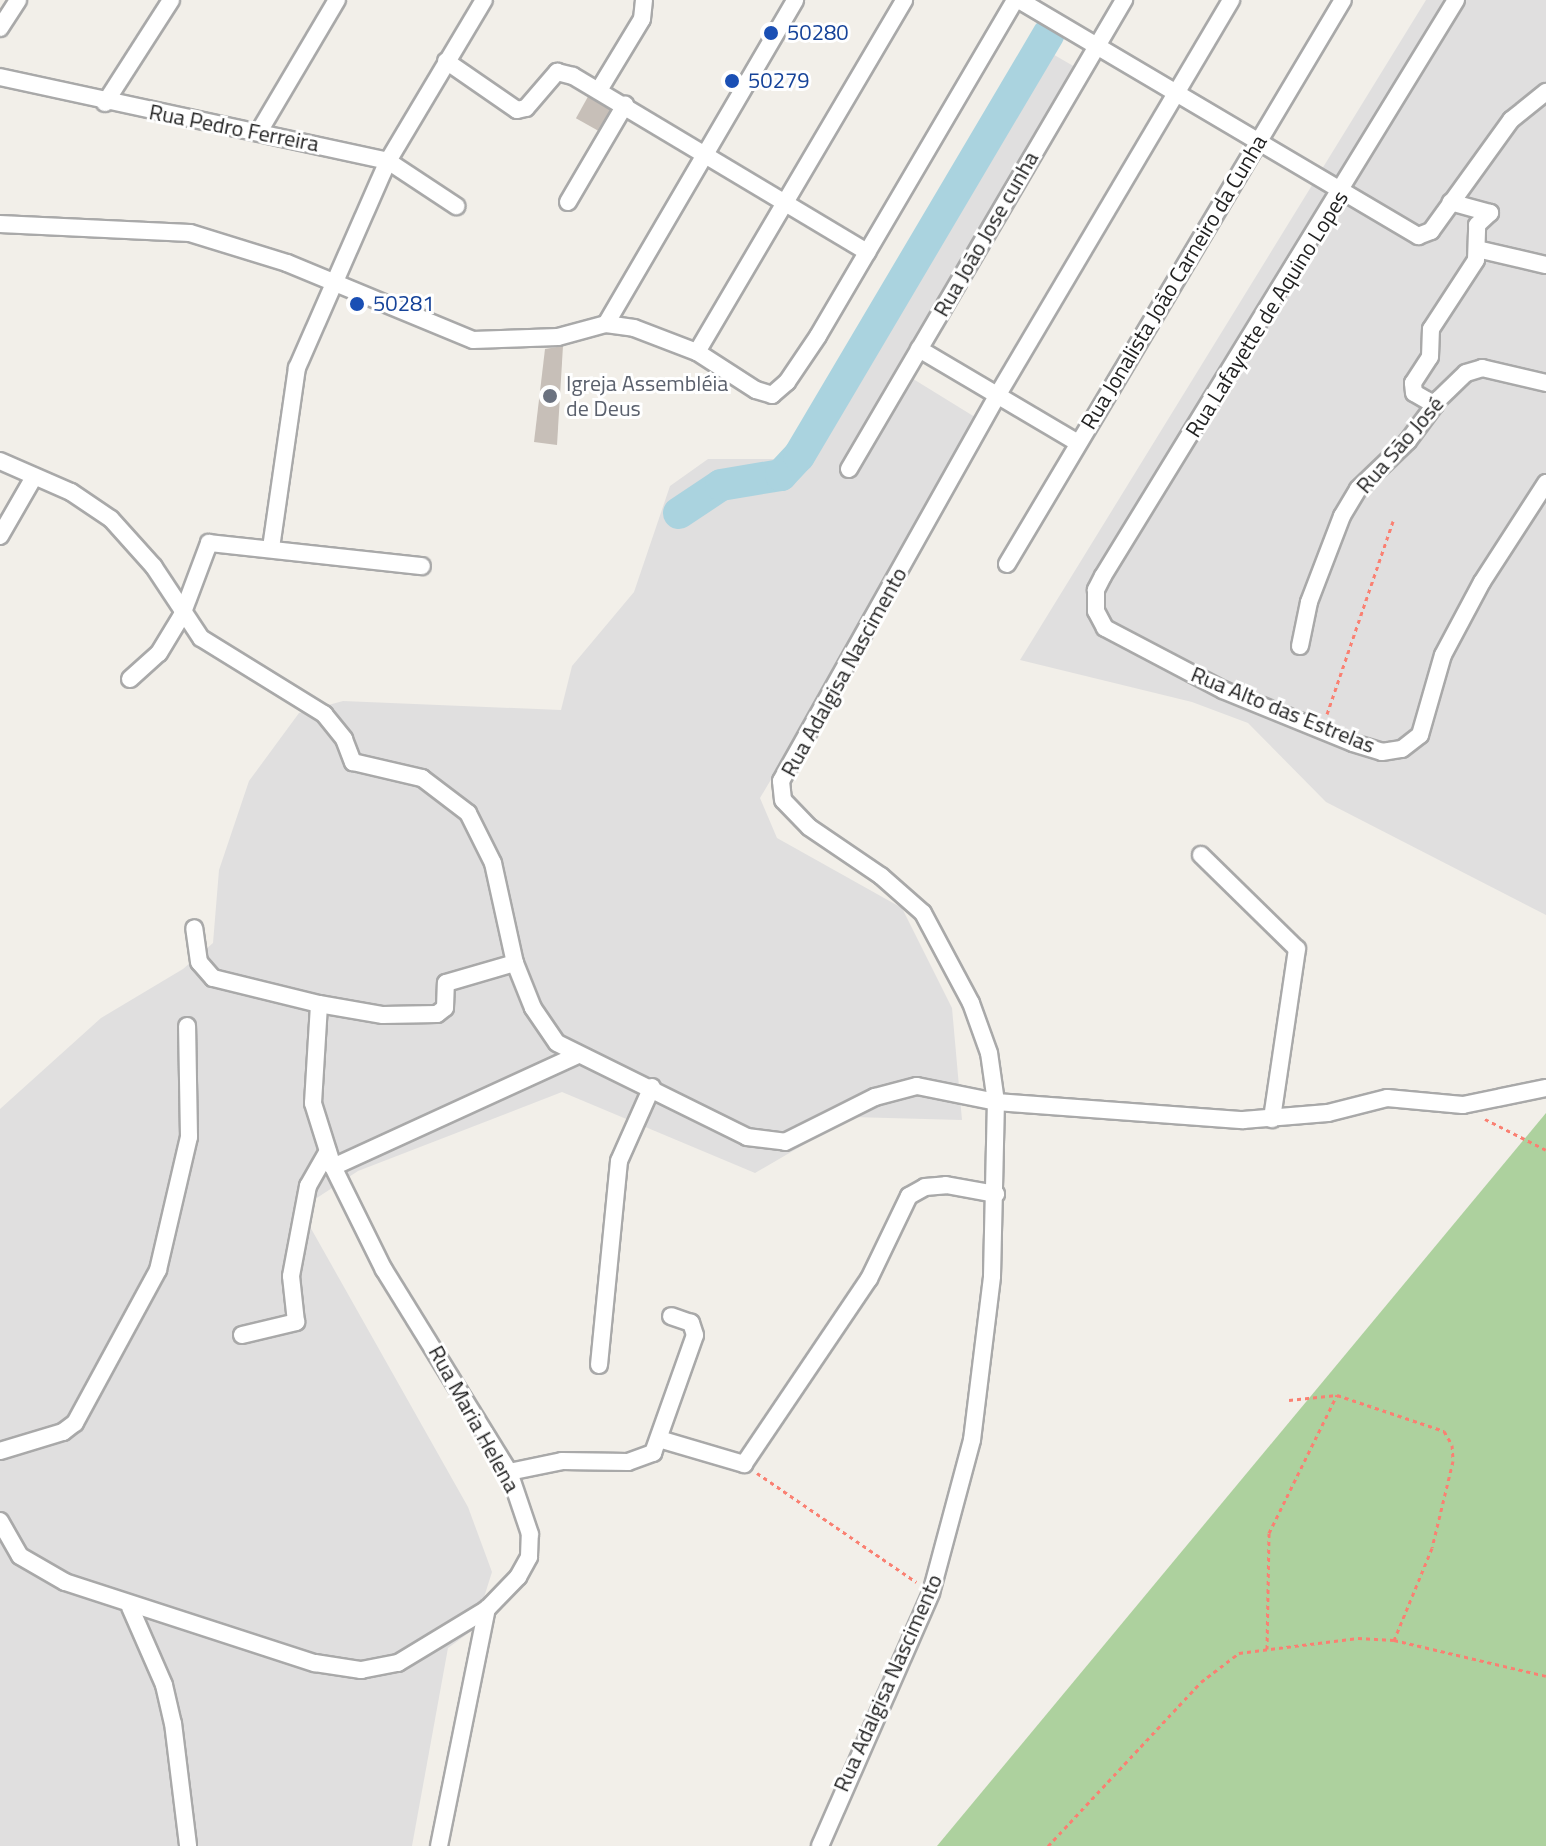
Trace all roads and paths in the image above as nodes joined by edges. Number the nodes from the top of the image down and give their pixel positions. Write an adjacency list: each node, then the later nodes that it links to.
1 (18, 0): 13 (street)
2 (171, 0): 20 (street)
3 (337, 0): 22 (street)
4 (484, 0): 15 (street)
5 (644, 0): 17 (street)
6 (795, 0): 24 (street)
7 (904, 0): 27 (street)
8 (1017, 0): 14 (street); 33 (street)
9 (1124, 0): 14 (street, Rua João Jose cunha)
10 (1231, 0): 19 (street, Rua Adalgisa Nascimento)
11 (1343, 0): 23 (street, Rua Jonalista João Carneiro da Cunha)
12 (1456, 0): 26 (street, Rua Lafayette de Aquino Lopes)
13 (0, 28)
14 (1097, 46): 19 (street); 37 (street, Rua João Jose cunha)
15 (446, 61): 17 (street); 25 (street)
16 (0, 77): 20 (street, Rua Pedro Ferreira)
17 (599, 90): 21 (street)
18 (1546, 92): 29 (street)
19 (1180, 93): 23 (street); 40 (street, Rua Adalgisa Nascimento)
20 (105, 103): 22 (street, Rua Pedro Ferreira)
21 (625, 105): 24 (street); 28 (street)
22 (260, 130): 25 (street, Rua Pedro Ferreira)
23 (1261, 140): 26 (street); 42 (street, Rua Jonalista João Carneiro da Cunha)
24 (705, 152): 27 (street); 36 (street)
25 (388, 161): 30 (street, Rua Pedro Ferreira); 35 (street)
26 (1344, 189): 29 (street); 53 (street, Rua Lafayette de Aquino Lopes)
27 (783, 201): 33 (street); 38 (street)
28 (568, 202)
29 (1450, 202): 32 (street)
30 (456, 206)
31 (0, 224): 35 (street)
32 (1477, 249): 34 (street); 41 (street)
33 (867, 252): 38 (street)
34 (1546, 265)
35 (332, 281): 36 (street); 49 (street)
36 (606, 324): 38 (street)
37 (919, 349): 40 (street); 44 (street, Rua João Jose cunha)
38 (697, 352)
39 (1546, 383): 41 (street, Rua São José)
40 (997, 396): 42 (street); 65 (street, Rua Adalgisa Nascimento)
41 (1435, 405): 54 (street, Rua São José)
42 (1076, 442): 50 (street, Rua Jonalista João Carneiro da Cunha)
43 (0, 461): 45 (street)
44 (849, 469)
45 (34, 477): 48 (street); 52 (street)
46 (1546, 483): 56 (street, Rua Alto das Estrelas)
47 (1393, 521): 56 (path)
48 (0, 536)
49 (271, 548): 51 (street); 52 (street)
50 (1007, 564)
51 (422, 566)
52 (182, 615): 55 (street); 59 (street)
53 (1105, 628): 56 (street, Rua Alto das Estrelas)
54 (1300, 646)
55 (130, 679)
56 (1322, 729)
57 (1201, 855): 67 (street)
58 (194, 928): 60 (street)
59 (515, 963): 60 (street); 62 (street)
60 (319, 1004): 69 (street, Rua Maria Helena)
61 (187, 1026): 77 (street)
62 (576, 1056): 63 (street); 69 (street)
63 (652, 1087): 65 (street); 73 (street)
64 (1546, 1088): 66 (street)
65 (996, 1102): 67 (street); 70 (street, Rua Adalgisa Nascimento)
66 (1463, 1105): 67 (street); 68 (path)
67 (1272, 1119)
68 (1546, 1150)
69 (330, 1159): 72 (street); 79 (street, Rua Maria Helena)
70 (996, 1194): 78 (street); 81 (street, Rua Adalgisa Nascimento)
71 (671, 1316): 76 (street)
72 (242, 1335)
73 (599, 1365)
74 (1337, 1395): 75 (path); 84 (path); 85 (path)
75 (1289, 1400)
76 (659, 1439): 78 (street); 79 (street)
77 (0, 1451)
78 (744, 1464): 81 (path)
79 (509, 1472): 83 (street, Rua Maria Helena)
80 (0, 1521): 82 (street, Rua Maria Helena)
81 (931, 1593): 89 (street, Rua Adalgisa Nascimento)
82 (130, 1607): 83 (street, Rua Maria Helena); 87 (street)
83 (487, 1609): 88 (street)
84 (1394, 1640): 85 (path); 86 (path)
85 (1267, 1649): 90 (path)
86 (1546, 1676)
87 (188, 1846)
88 (439, 1846)
89 (820, 1846)
90 (1048, 1846)

